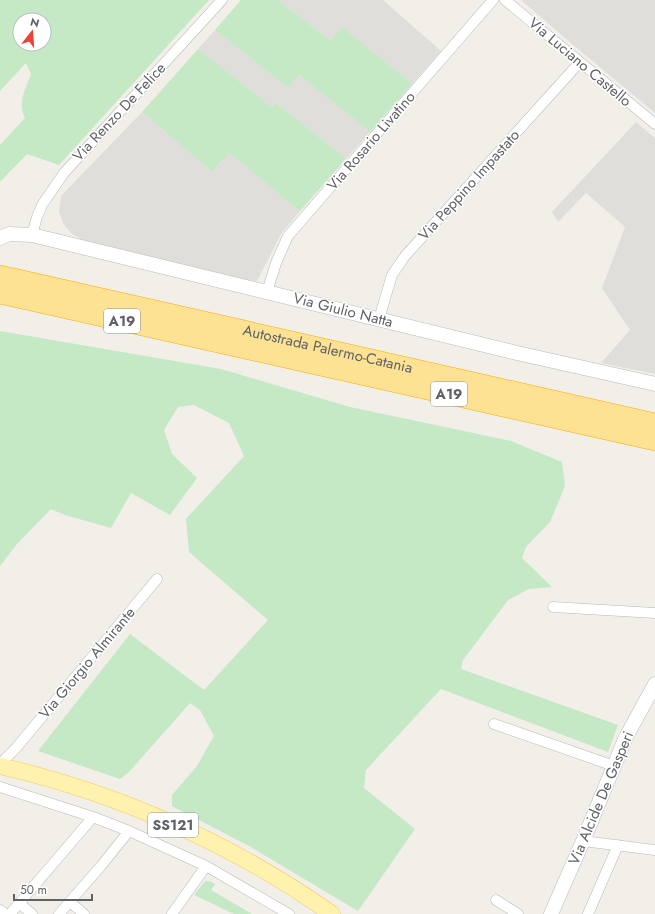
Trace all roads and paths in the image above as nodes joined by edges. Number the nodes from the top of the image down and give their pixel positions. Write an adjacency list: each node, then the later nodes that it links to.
1 (222, 0): 6 (street, Via Renzo De Felice)
2 (493, 0): 10 (street, Via Rosario Livatino)
3 (505, 0): 4 (street, Via Luciano Castello)
4 (580, 62): 5 (street, Via Luciano Castello); 14 (street, Via Peppino Impastato)
5 (655, 124)
6 (32, 235): 7 (street, Via Giulio Natta); 10 (street, Via Giulio Natta)
7 (0, 238)
8 (0, 264): 13 (highway)
9 (0, 275): 13 (highway, Autostrada Palermo-Catania / A19)
10 (268, 292): 14 (street, Via Giulio Natta)
11 (0, 294): 15 (highway, Autostrada Palermo-Catania / A19)
12 (0, 300): 15 (highway)
13 (141, 307): 17 (highway, Autostrada Palermo-Catania / A19)
14 (380, 319): 16 (street, Via Giulio Natta)
15 (243, 348): 18 (highway, Autostrada Palermo-Catania / A19)
16 (655, 384)
17 (655, 423)
18 (655, 441)
19 (157, 579): 25 (street, Via Giorgio Almirante)
20 (553, 607): 21 (street)
21 (655, 613)
22 (655, 684): 24 (street, Via Alcide De Gasperi)
23 (494, 724): 24 (street)
24 (614, 766): 29 (street, Via Alcide De Gasperi)
25 (3, 767): 44 (main road, SS121)
26 (0, 787): 27 (street)
27 (93, 817): 28 (street); 35 (street)
28 (129, 831): 32 (street); 34 (street)
29 (583, 841): 30 (street); 46 (street, Via Alcide De Gasperi)
30 (618, 845): 31 (street); 47 (street)
31 (655, 850)
32 (206, 866): 42 (street); 43 (street)
33 (496, 900): 45 (street)
34 (70, 902): 40 (street); 41 (street)
35 (20, 903): 38 (street); 39 (street)
36 (0, 910): 37 (street)
37 (5, 914)
38 (10, 914)
39 (32, 914)
40 (59, 914)
41 (84, 914)
42 (172, 914)
43 (289, 914)
44 (332, 914)
45 (518, 914)
46 (551, 914)
47 (588, 914)

